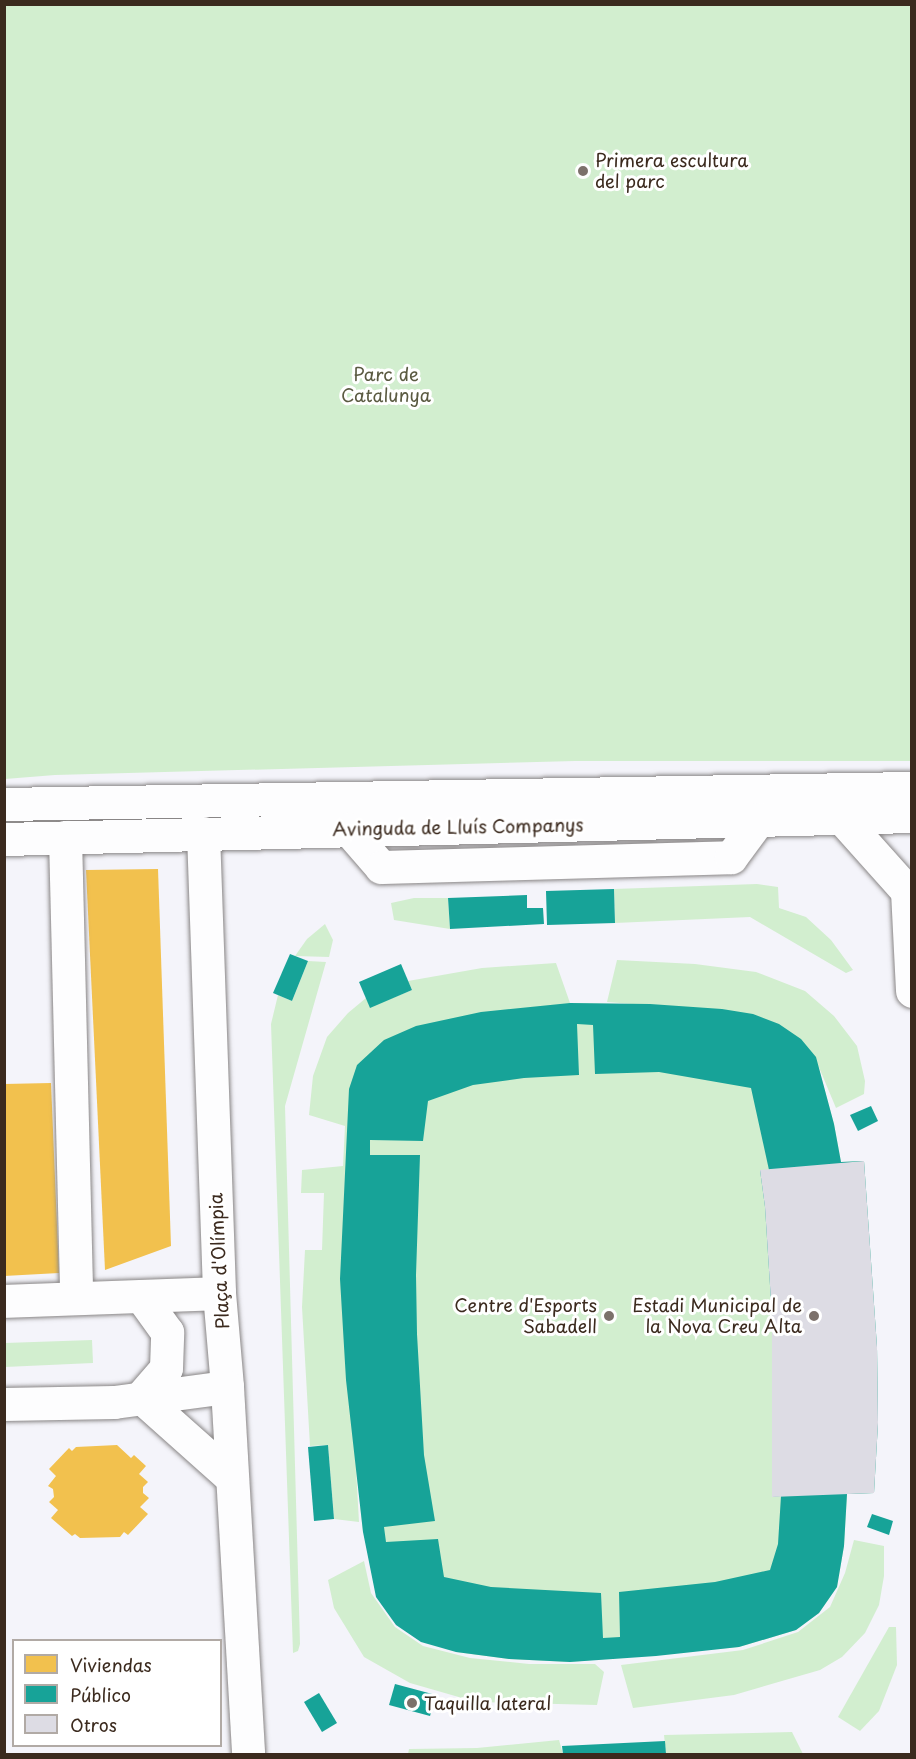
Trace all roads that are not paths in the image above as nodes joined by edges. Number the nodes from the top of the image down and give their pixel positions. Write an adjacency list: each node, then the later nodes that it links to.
1 (912, 788): 2 (street, Avinguda de Lluís Companys)
2 (816, 789): 3 (street, Avinguda de Lluís Companys); 6 (street)
3 (260, 798): 4 (street, Avinguda de Lluís Companys); 7 (street)
4 (4, 804)
5 (912, 816): 6 (street, Avinguda de Lluís Companys)
6 (841, 818): 7 (street, Avinguda de Lluís Companys); 10 (street)
7 (203, 833): 8 (street, Avinguda de Lluís Companys); 12 (street, Plaça d'Olímpia)
8 (65, 837): 9 (street, Avinguda de Lluís Companys); 14 (street)
9 (4, 839)
10 (909, 887): 11 (street)
11 (912, 991)
12 (219, 1293): 13 (street); 16 (street, Plaça d'Olímpia)
13 (141, 1296): 14 (street); 17 (street)
14 (76, 1298): 15 (street)
15 (4, 1301)
16 (227, 1388): 17 (street); 19 (street, Plaça d'Olímpia)
17 (141, 1397): 18 (street); 19 (street)
18 (4, 1404)
19 (232, 1478): 20 (street, Plaça d'Olímpia)
20 (248, 1755)

